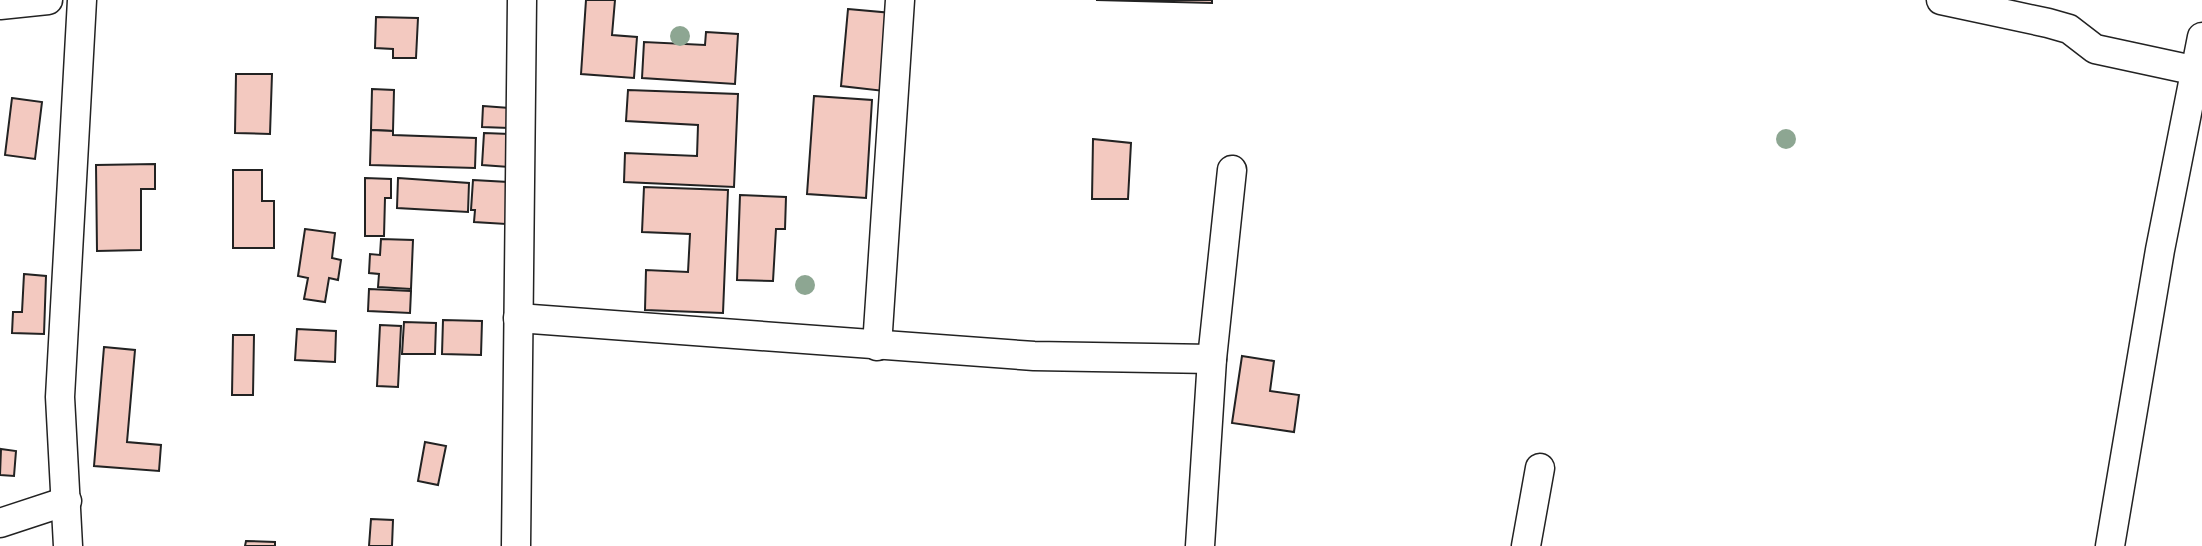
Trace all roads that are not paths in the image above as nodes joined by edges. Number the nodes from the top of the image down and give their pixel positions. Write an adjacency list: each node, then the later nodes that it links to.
1 (48, 0): 6 (street)
2 (82, 0): 14 (street)
3 (522, 0): 10 (street)
4 (900, 0): 11 (street)
5 (1941, 0): 8 (street)
6 (0, 5)
7 (2202, 37): 8 (street)
8 (2197, 71): 20 (street)
9 (1232, 170): 12 (street)
10 (518, 318): 11 (street); 17 (street)
11 (877, 346): 12 (street)
12 (1212, 359): 18 (street)
13 (1540, 468): 19 (street)
14 (67, 501): 15 (street); 16 (street)
15 (0, 523)
16 (68, 546)
17 (516, 546)
18 (1200, 546)
19 (1525, 546)
20 (2110, 546)

